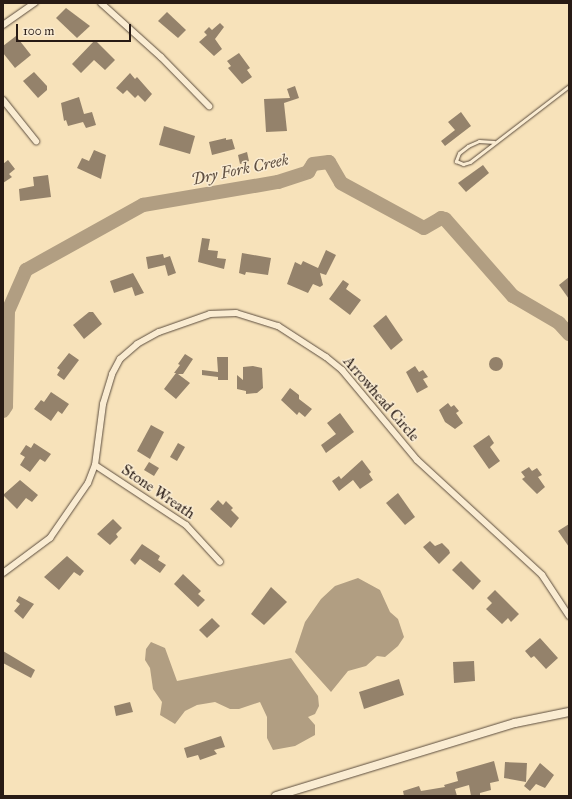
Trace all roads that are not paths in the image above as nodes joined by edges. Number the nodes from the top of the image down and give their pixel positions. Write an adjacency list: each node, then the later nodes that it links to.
1 (35, 3): 3 (street)
2 (101, 3): 6 (street)
3 (3, 25)
4 (569, 86): 8 (lane)
5 (3, 100): 7 (street)
6 (209, 106)
7 (36, 141)
8 (494, 142): 8 (lane)
9 (95, 465): 10 (street, Stone Wreath); 11 (street, Arrowhead Circle); 12 (street, Arrowhead Circle)
10 (220, 562)
11 (3, 573)
12 (569, 616)
13 (569, 712): 14 (main road)
14 (276, 796)

